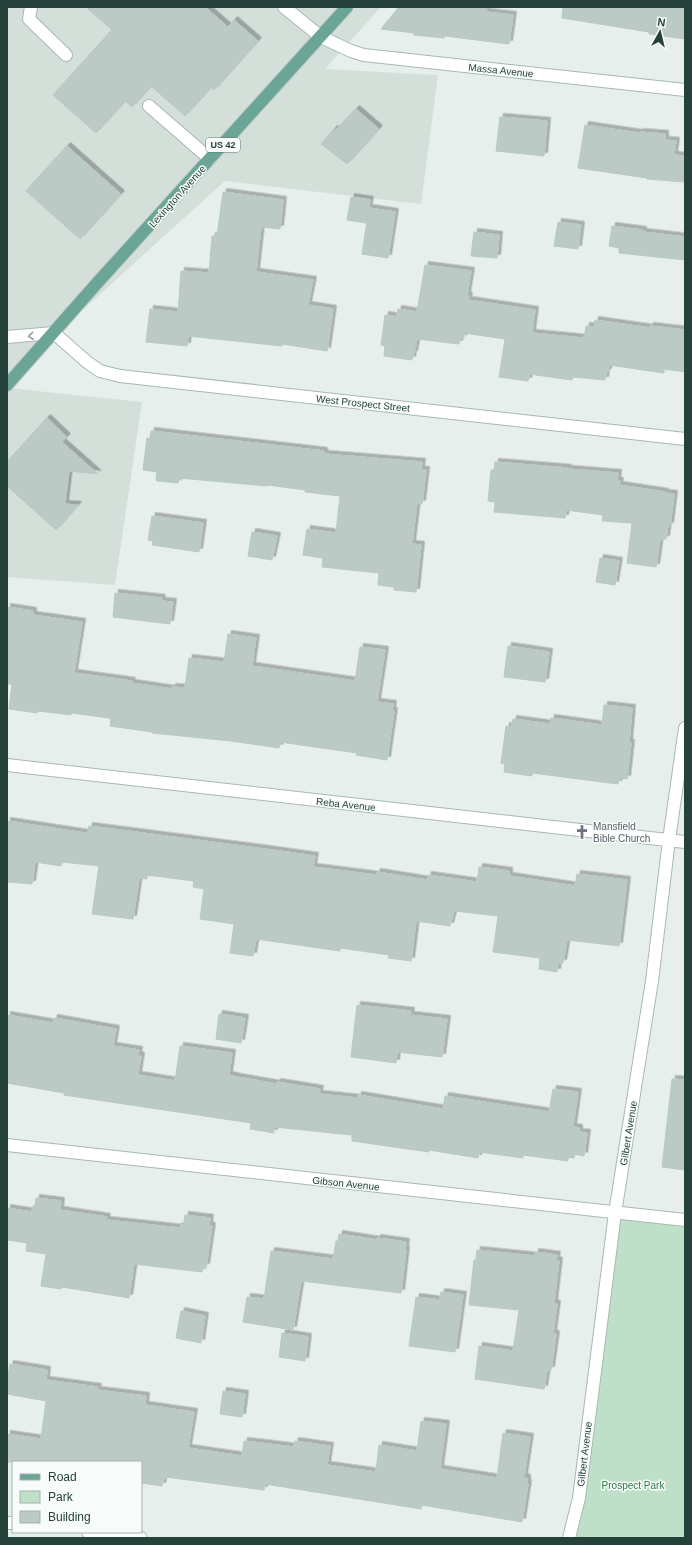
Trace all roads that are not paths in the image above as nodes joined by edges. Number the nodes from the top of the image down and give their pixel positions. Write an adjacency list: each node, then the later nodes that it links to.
1 (31, 7): 5 (street)
2 (284, 7): 4 (street, Massa Avenue)
3 (347, 7): 4 (main road, Lexington Avenue / US 42)
4 (321, 37): 6 (street, Massa Avenue); 8 (main road, Lexington Avenue / US 42)
5 (66, 55)
6 (685, 90)
7 (149, 106): 8 (street)
8 (210, 159): 9 (main road, Lexington Avenue / US 42)
9 (54, 333): 10 (street, one-way to 10); 11 (main road, Lexington Avenue / US 42); 12 (street, West Prospect Street)
10 (7, 337)
11 (7, 385)
12 (685, 439)
13 (685, 728): 15 (street, Gilbert Avenue)
14 (7, 765): 15 (street, Reba Avenue)
15 (669, 840): 16 (street, Reba Avenue); 18 (street, Gilbert Avenue)
16 (685, 842)
17 (7, 1145): 18 (street, Gibson Avenue)
18 (615, 1213): 19 (street, Gibson Avenue); 22 (street, Gilbert Avenue)
19 (685, 1220)
20 (97, 1533): 21 (street)
21 (141, 1538)
22 (569, 1538)

